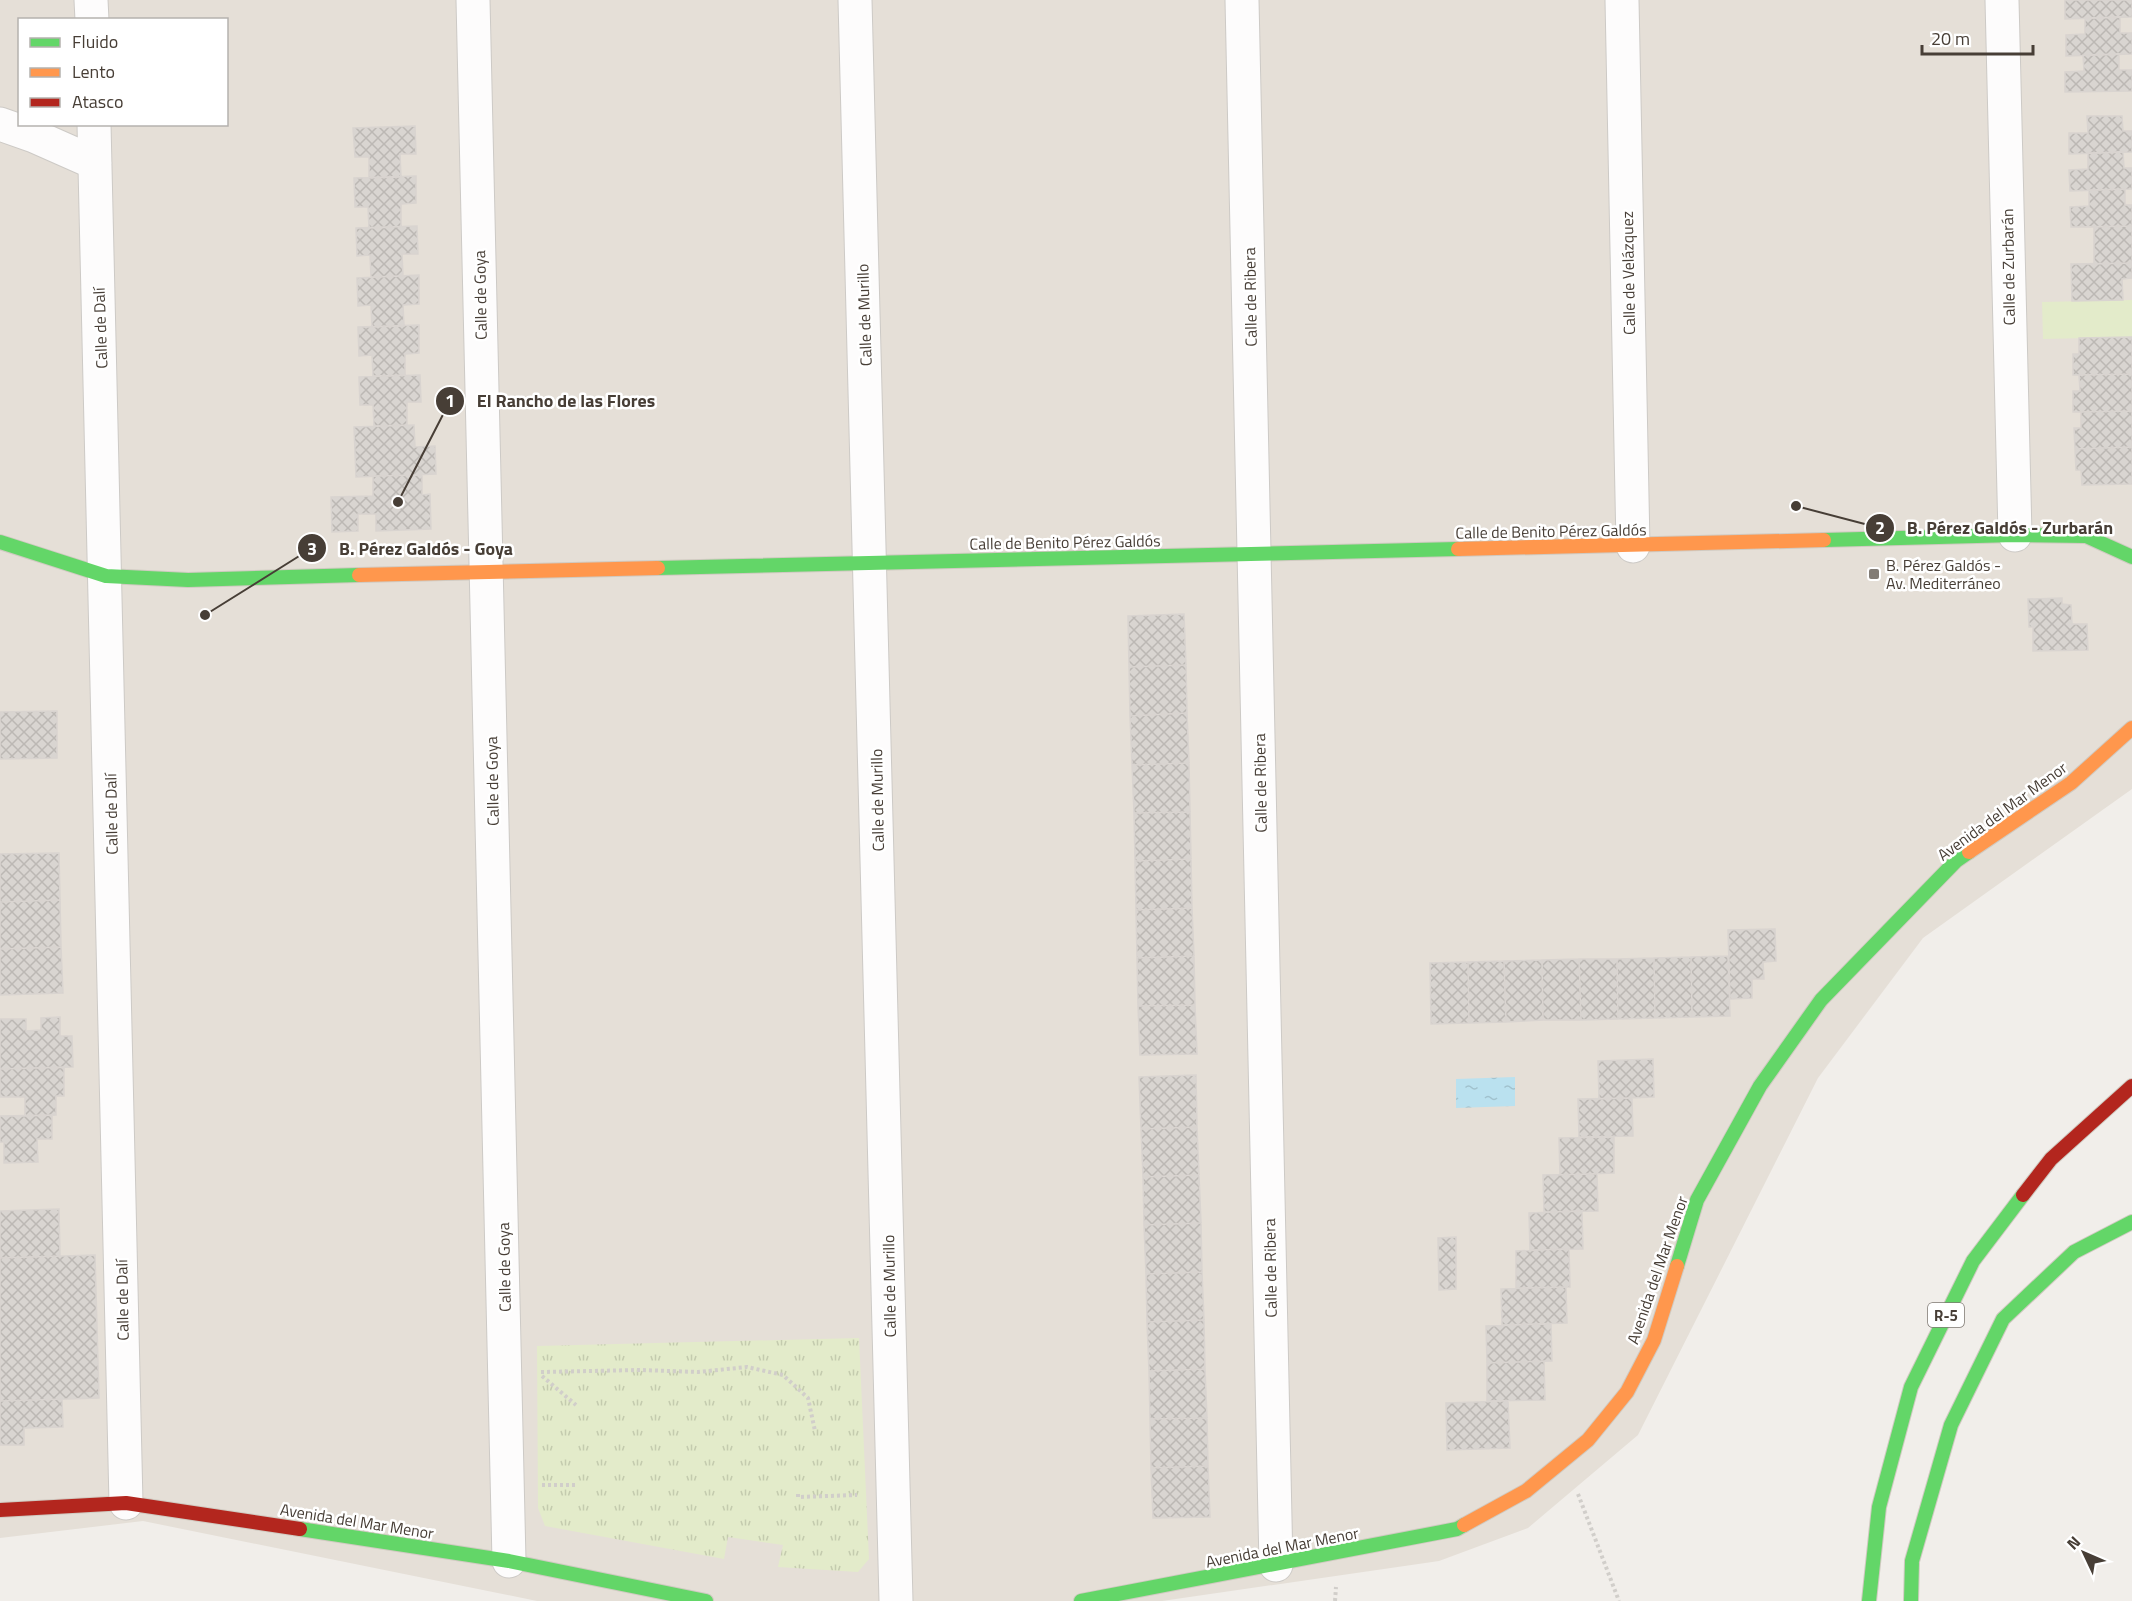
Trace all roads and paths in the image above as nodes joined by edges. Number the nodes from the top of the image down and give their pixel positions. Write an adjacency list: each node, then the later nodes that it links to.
1 (91, 0): 7 (street)
2 (473, 0): 17 (street, Calle de Goya)
3 (855, 0): 16 (street, Calle de Murillo)
4 (1242, 0): 14 (street, Calle de Ribera)
5 (1622, 0): 13 (street, Calle de Velázquez)
6 (2002, 0): 11 (street, Calle de Zurbarán)
7 (92, 18)
8 (0, 124): 10 (street)
9 (94, 126): 10 (street, Calle de Dalí)
10 (95, 163): 18 (street, Calle de Dalí)
11 (2015, 535): 13 (main road, Calle de Benito Pérez Galdós); 15 (main road, Calle de Benito Pérez Galdós)
12 (0, 542): 18 (main road, Calle de Benito Pérez Galdós)
13 (1633, 546): 14 (main road, Calle de Benito Pérez Galdós)
14 (1255, 553): 16 (main road, Calle de Benito Pérez Galdós); 30 (street, Calle de Ribera)
15 (2132, 557)
16 (871, 562): 17 (main road, Calle de Benito Pérez Galdós); 25 (street, Calle de Murillo)
17 (487, 571): 18 (main road, Calle de Benito Pérez Galdós); 29 (street, Calle de Goya)
18 (106, 576): 27 (street, Calle de Dalí)
19 (2132, 728): 24 (main road, Avenida del Mar Menor)
20 (2132, 1086): 35 (main road, R-5)
21 (2132, 1222): 36 (main road)
22 (576, 1405): 23 (path)
23 (815, 1431)
24 (1564, 1460): 30 (main road, Avenida del Mar Menor); 34 (path)
25 (894, 1493): 26 (path); 32 (street, Calle de Murillo)
26 (798, 1494)
27 (126, 1503): 28 (main road, Avenida del Mar Menor); 29 (main road, Avenida del Mar Menor)
28 (0, 1510)
29 (509, 1561): 31 (main road, Avenida del Mar Menor)
30 (1276, 1565): 33 (main road, Avenida del Mar Menor)
31 (706, 1601)
32 (896, 1601)
33 (1081, 1601)
34 (1619, 1601)
35 (1869, 1601)
36 (1911, 1601)

